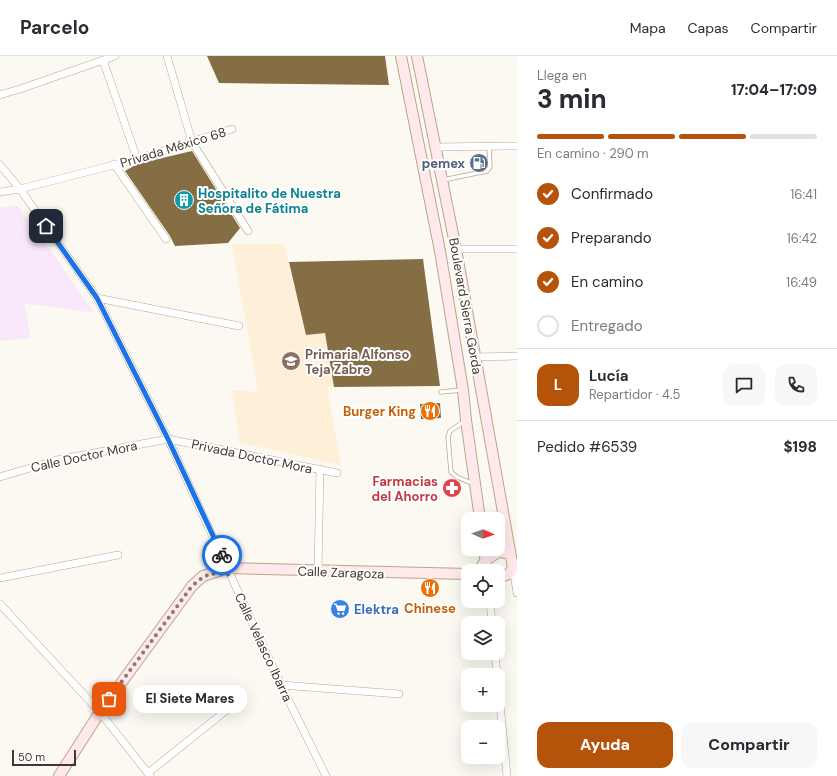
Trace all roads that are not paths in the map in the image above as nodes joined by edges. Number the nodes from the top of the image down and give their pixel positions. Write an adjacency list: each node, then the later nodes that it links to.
1 (115, 56): 5 (street)
2 (167, 56): 8 (street)
3 (401, 56): 27 (main road, Boulevard Sierra Gorda)
4 (417, 56): 11 (main road, Boulevard Sierra Gorda)
5 (103, 60): 6 (street); 12 (street)
6 (0, 94)
7 (232, 129): 8 (street, Privada México 68)
8 (192, 142): 12 (street, Privada México 68); 18 (street)
9 (489, 146): 10 (street); 11 (street); 15 (lane)
10 (517, 146)
11 (436, 147): 15 (main road, Boulevard Sierra Gorda)
12 (137, 159): 13 (street, Privada México 68)
13 (114, 164): 16 (street, Privada México 68); 19 (street, Privada México 68)
14 (0, 165): 16 (street, Calle Velasco Ibarra)
15 (442, 180): 20 (main road, Boulevard Sierra Gorda)
16 (20, 189): 17 (street, Privada México 68); 22 (street, Calle Velasco Ibarra)
17 (0, 192)
18 (248, 231)
19 (166, 239)
20 (456, 249): 21 (street); 25 (main road, Boulevard Sierra Gorda)
21 (517, 249)
22 (97, 298): 23 (street); 30 (street, Calle Velasco Ibarra)
23 (239, 326)
24 (517, 356): 25 (street)
25 (476, 357): 26 (main road, Boulevard Sierra Gorda)
26 (480, 386): 27 (main road); 36 (main road, Boulevard Sierra Gorda)
27 (463, 390): 28 (lane); 29 (main road, Boulevard Sierra Gorda)
28 (441, 392)
29 (466, 420): 34 (main road, Boulevard Sierra Gorda); 34 (lane)
30 (168, 439): 31 (street, Privada Doctor Mora); 33 (street, Calle Doctor Mora); 45 (street, Calle Velasco Ibarra)
31 (320, 469): 32 (street, Privada Doctor Mora); 46 (street)
32 (337, 472)
33 (0, 477)
34 (475, 484): 35 (main road, Boulevard Sierra Gorda)
35 (479, 512)
36 (500, 512)
37 (505, 537): 40 (main road, Boulevard Sierra Gorda)
38 (118, 555): 49 (street)
39 (485, 556): 41 (main road)
40 (511, 556): 41 (main road); 44 (main road, Boulevard Sierra Gorda)
41 (486, 560): 42 (main road); 43 (main road)
42 (483, 564)
43 (486, 564)
44 (513, 568): 48 (main road); 51 (street)
45 (229, 571): 46 (main road, Calle Zaragoza); 50 (main road, Calle Zaragoza); 53 (street, Calle Velasco Ibarra); 56 (main road, Calle Zaragoza)
46 (318, 571): 47 (main road, Calle Zaragoza)
47 (461, 574)
48 (505, 575)
49 (0, 578)
50 (461, 581)
51 (517, 593)
52 (0, 604): 56 (street)
53 (281, 685): 54 (street); 60 (street, Calle Velasco Ibarra)
54 (399, 694)
55 (238, 701): 58 (street)
56 (100, 712): 58 (street); 59 (main road, Calle Zaragoza)
57 (500, 712): 61 (street)
58 (149, 775)
59 (59, 776)
60 (326, 776)
61 (506, 776)

